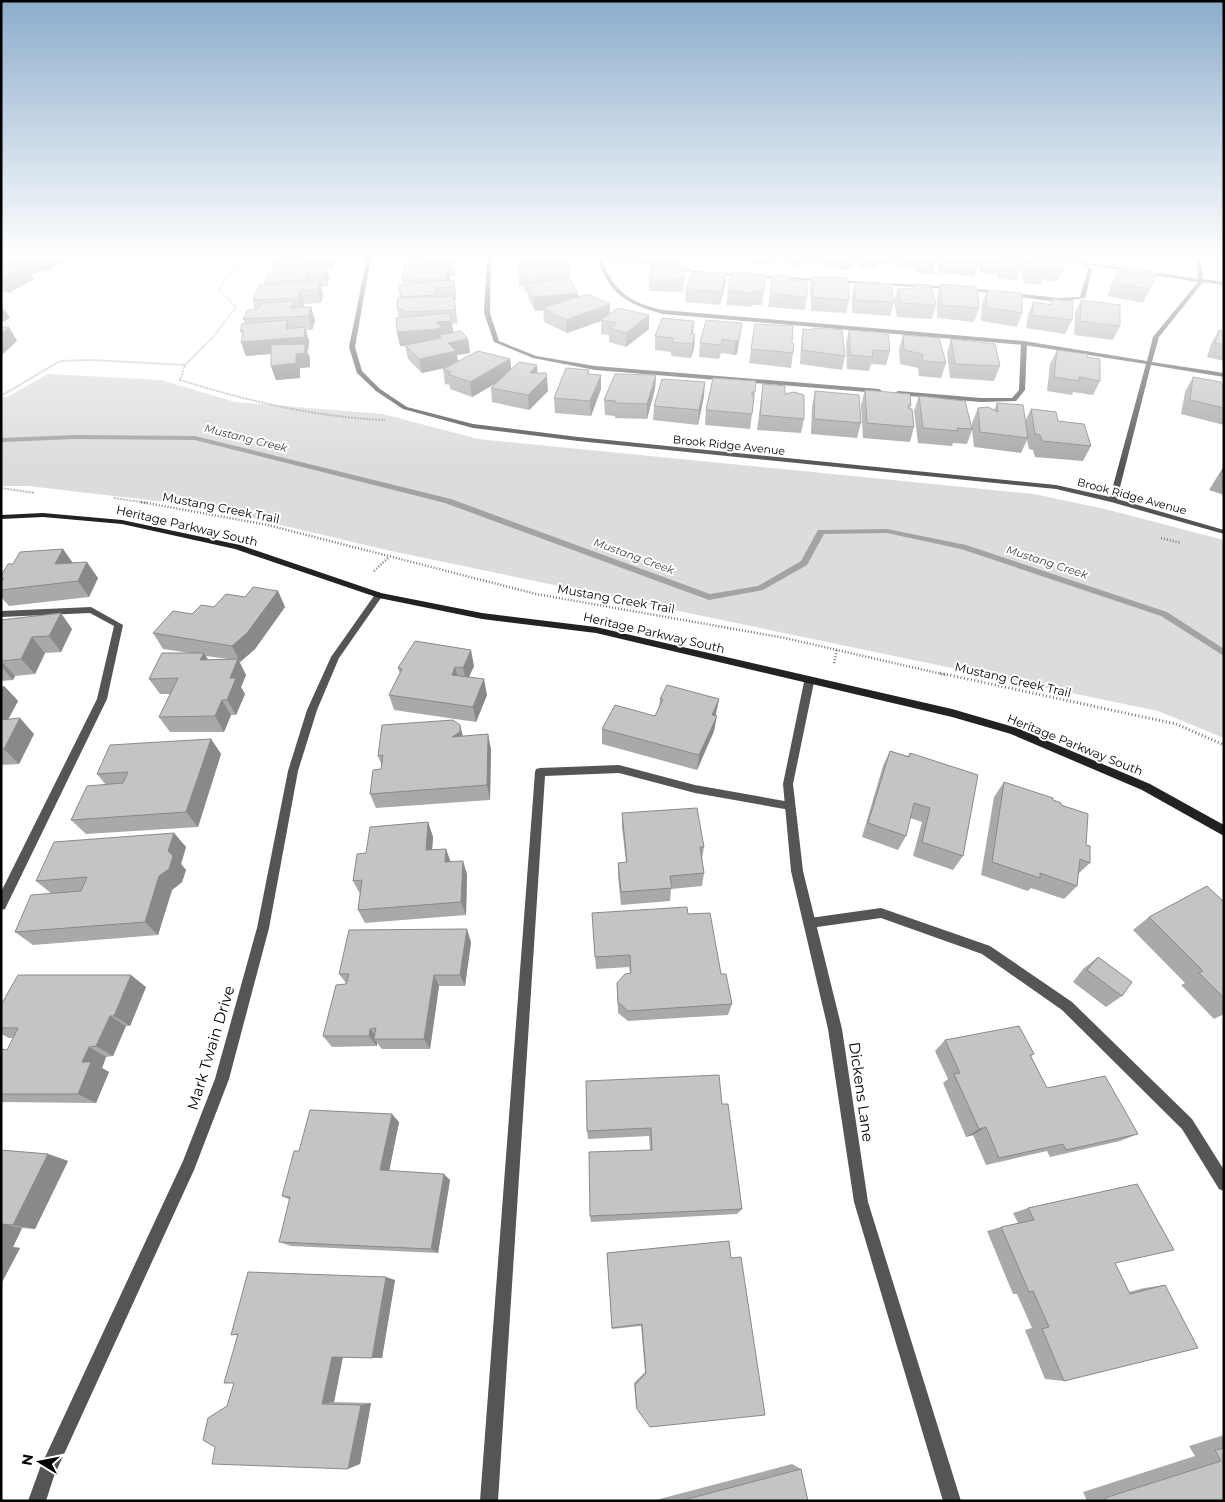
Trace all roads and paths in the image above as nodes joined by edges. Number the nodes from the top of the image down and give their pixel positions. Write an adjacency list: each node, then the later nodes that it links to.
1 (356, 327): 13 (street, Brook Ridge Avenue)
2 (492, 327): 5 (street)
3 (839, 327): 5 (street)
4 (1165, 327): 6 (street)
5 (1024, 343): 6 (street)
6 (1149, 364): 8 (street); 13 (street)
7 (185, 365): 9 (path)
8 (1224, 375)
9 (1, 396)
10 (1, 488): 11 (path)
11 (39, 494)
12 (109, 498): 19 (path, Mustang Creek Trail)
13 (1113, 500): 15 (street, Brook Ridge Avenue)
14 (1, 518): 16 (street, Heritage Parkway South)
15 (1224, 532)
16 (379, 595): 18 (street, Heritage Parkway South); 25 (street, Mark Twain Drive)
17 (1, 614): 22 (street)
18 (809, 682): 20 (street, Dickens Lane); 21 (street, Heritage Parkway South)
19 (1224, 745)
20 (790, 806): 23 (street, Dickens Lane); 26 (street)
21 (1224, 831)
22 (1, 905)
23 (810, 923): 24 (street); 27 (street, Dickens Lane)
24 (1224, 1184)
25 (37, 1501)
26 (490, 1501)
27 (952, 1501)

